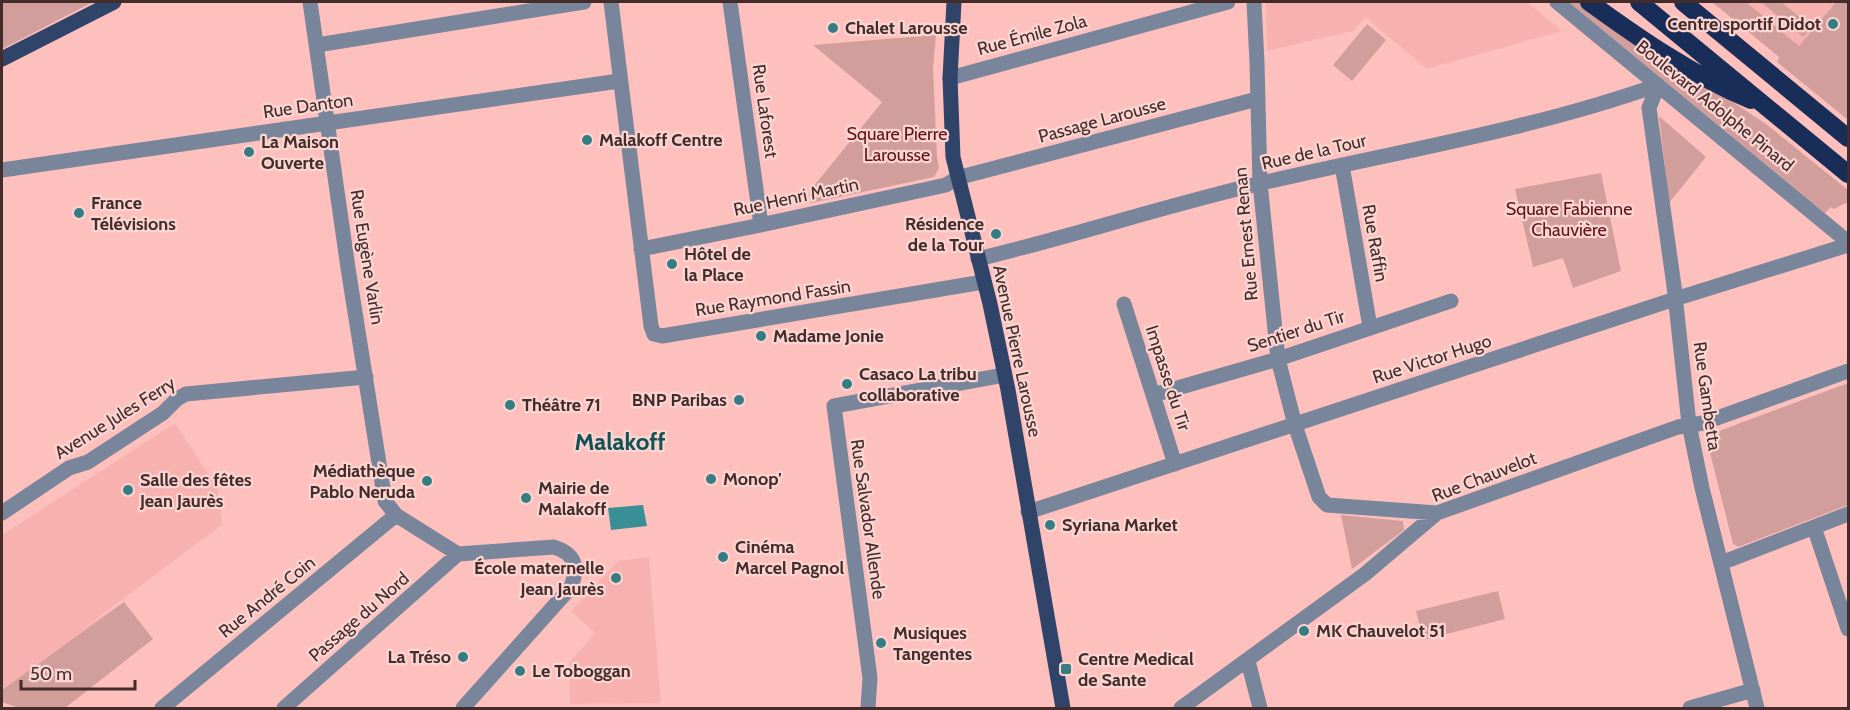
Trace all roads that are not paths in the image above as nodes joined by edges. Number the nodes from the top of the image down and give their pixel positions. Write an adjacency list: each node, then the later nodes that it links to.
1 (114, 2): 14 (main road)
2 (310, 2): 13 (street, Rue Eugène Varlin)
3 (584, 2): 13 (street)
4 (610, 2): 16 (street)
5 (730, 2): 27 (street, Rue Laforest)
6 (954, 2): 15 (main road, Avenue Pierre Larousse)
7 (1228, 2): 15 (street, Rue Émile Zola)
8 (1254, 2): 18 (street, Rue Ernest Renan)
9 (1557, 2): 17 (street, Boulevard Adolphe Pinard)
10 (1589, 2): 19 (highway)
11 (1640, 2): 19 (highway)
12 (1683, 2): 21 (highway)
13 (317, 45): 20 (street, Rue Eugène Varlin)
14 (2, 59)
15 (950, 78): 25 (main road, Avenue Pierre Larousse)
16 (619, 81): 20 (street, Rue Danton); 29 (street)
17 (1658, 85): 22 (street, Rue de la Tour); 28 (street, Boulevard Adolphe Pinard); 32 (street, Rue Gambetta)
18 (1257, 99): 25 (street, Passage Larousse); 26 (street, Rue Ernest Renan)
19 (1769, 108): 24 (highway)
20 (328, 122): 23 (street, Rue Danton); 39 (street, Rue Eugène Varlin)
21 (1848, 138)
22 (1342, 165): 26 (street, Rue de la Tour); 35 (street, Rue Raffin)
23 (2, 170)
24 (1848, 174)
25 (957, 178): 27 (street, Rue Henri Martin); 30 (main road, Avenue Pierre Larousse)
26 (1260, 183): 30 (street, Rue de la Tour); 36 (street, Rue Ernest Renan)
27 (761, 225): 29 (street, Rue Henri Martin)
28 (1848, 243): 32 (street, Rue Victor Hugo)
29 (641, 249): 31 (street, Rue Raymond Fassin)
30 (978, 259): 31 (main road, Avenue Pierre Larousse)
31 (983, 282): 38 (main road, Avenue Pierre Larousse)
32 (1675, 299): 41 (street, Rue Gambetta); 42 (street, Rue Victor Hugo)
33 (1451, 301): 35 (street, Sentier du Tir)
34 (1124, 304): 40 (street, Impasse du Tir)
35 (1370, 327): 36 (street, Sentier du Tir)
36 (1278, 359): 40 (street, Sentier du Tir); 42 (street, Rue Ernest Renan)
37 (1848, 371): 41 (street, Rue Chauvelot)
38 (1004, 375): 44 (main road, Avenue Pierre Larousse); 58 (street, Rue Salvador Allende)
39 (366, 377): 45 (street, Avenue Jules Ferry); 48 (street, Rue Eugène Varlin)
40 (1153, 395): 43 (street, Impasse du Tir)
41 (1689, 424): 46 (street, Rue Chauvelot); 51 (street, Rue Gambetta)
42 (1295, 425): 43 (street, Rue Victor Hugo); 46 (street, Rue Ernest Renan)
43 (1175, 464): 44 (street, Rue Victor Hugo)
44 (1028, 512): 59 (main road, Avenue Pierre Larousse)
45 (2, 513)
46 (1437, 513): 53 (street, Rue Chauvelot)
47 (1848, 514): 49 (street)
48 (396, 515): 50 (street); 55 (street, Rue André Coin)
49 (1814, 527): 51 (street); 52 (street)
50 (458, 554): 56 (street, Passage du Nord); 57 (street)
51 (1721, 563): 54 (street, Rue Gambetta)
52 (1848, 629)
53 (1248, 661): 60 (street, Rue Chauvelot); 61 (street)
54 (1753, 690): 62 (street); 63 (street, Rue Gambetta)
55 (162, 708)
56 (284, 708)
57 (463, 708)
58 (868, 708)
59 (1063, 708)
60 (1181, 708)
61 (1260, 708)
62 (1690, 708)
63 (1757, 708)

